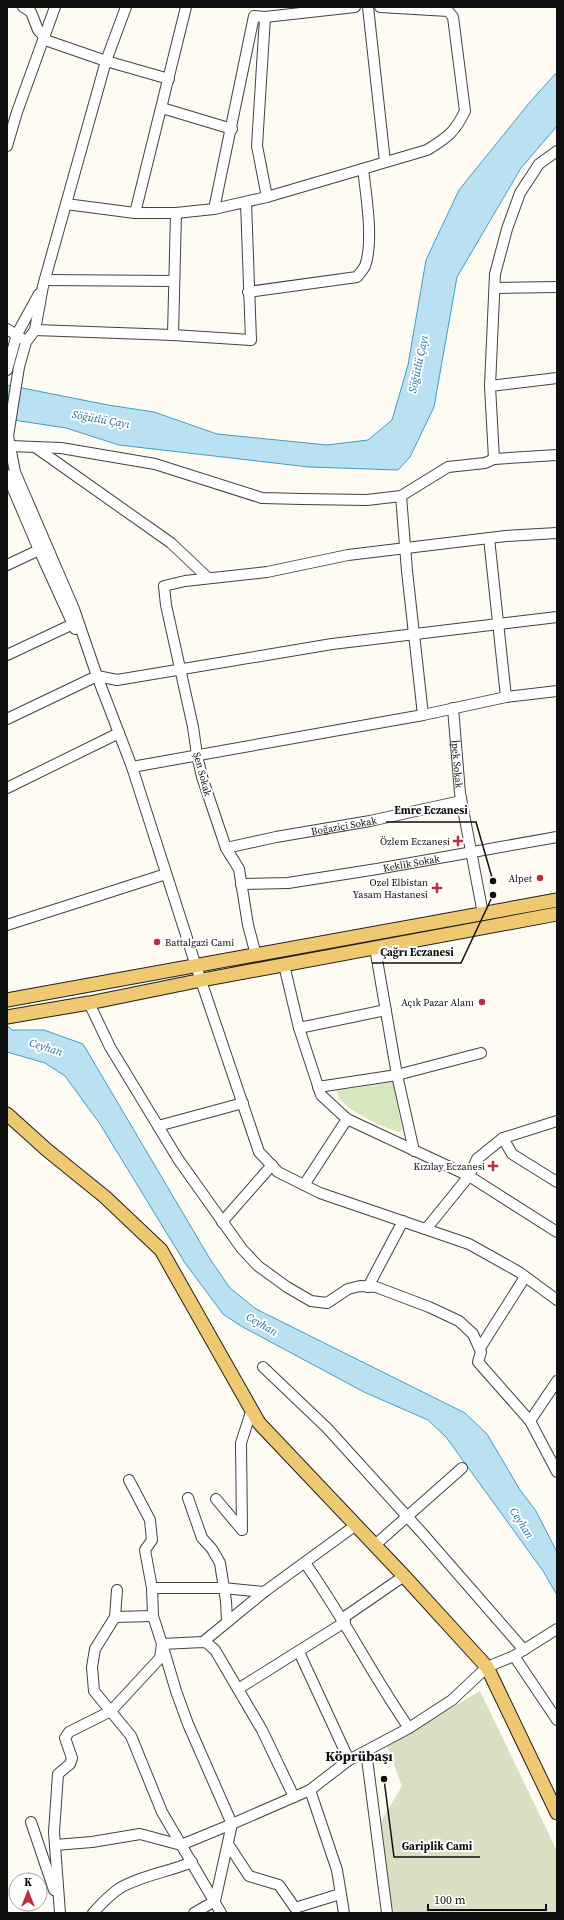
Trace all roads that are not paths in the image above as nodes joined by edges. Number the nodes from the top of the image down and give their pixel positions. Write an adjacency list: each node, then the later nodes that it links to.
1 (23, 7): 10 (street)
2 (55, 7): 10 (street)
3 (126, 7): 11 (street)
4 (186, 7): 12 (street)
5 (355, 7): 9 (street)
6 (368, 7): 18 (street)
7 (380, 7): 8 (street)
8 (448, 9): 18 (street)
9 (265, 17): 15 (street); 20 (street)
10 (44, 36): 11 (street); 14 (street)
11 (106, 61): 12 (street); 22 (street)
12 (169, 79): 13 (street)
13 (162, 108): 15 (street); 24 (street)
14 (10, 128): 16 (street)
15 (232, 129): 23 (street)
16 (7, 146)
17 (557, 151): 29 (street)
18 (385, 162): 19 (street)
19 (363, 168): 20 (street); 30 (street)
20 (267, 197): 21 (street)
21 (246, 202): 23 (street); 30 (street)
22 (66, 204): 24 (street); 27 (street)
23 (214, 209): 25 (street)
24 (135, 212): 25 (street)
25 (176, 213): 26 (street)
26 (174, 281): 27 (street); 34 (street)
27 (44, 283): 32 (street); 33 (street)
28 (557, 287): 29 (street)
29 (495, 288): 38 (street)
30 (248, 292): 34 (street)
31 (7, 330): 33 (street)
32 (35, 330): 34 (street); 35 (street)
33 (17, 334): 35 (street); 36 (street)
34 (173, 335)
35 (26, 342): 39 (street)
36 (7, 370)
37 (557, 378): 38 (street)
38 (490, 386): 42 (street)
39 (9, 441): 40 (street); 57 (street)
40 (35, 447): 44 (street); 50 (street)
41 (557, 455): 42 (street)
42 (494, 459): 44 (street)
43 (7, 475): 48 (street)
44 (401, 496): 47 (street)
45 (557, 533): 46 (street)
46 (489, 538): 47 (street); 53 (street)
47 (406, 547): 50 (street); 54 (street)
48 (39, 550): 49 (street); 52 (street)
49 (7, 565)
50 (208, 578): 56 (street, Şen Sokak)
51 (557, 617): 53 (street)
52 (73, 624): 55 (street); 57 (street)
53 (498, 624): 54 (street); 59 (street)
54 (413, 634): 56 (street); 61 (street)
55 (7, 655)
56 (179, 670): 57 (street); 64 (street, Şen Sokak)
57 (97, 676): 62 (street); 63 (street)
58 (557, 691): 59 (street)
59 (506, 698): 60 (street)
60 (454, 708): 61 (street); 67 (street, İpek Sokak)
61 (423, 715): 64 (street)
62 (7, 719)
63 (119, 733): 65 (street); 66 (street)
64 (197, 755): 65 (street); 69 (street, Şen Sokak)
65 (132, 768): 71 (street)
66 (7, 788)
67 (461, 800): 69 (street, Boğaziçi Sokak); 70 (street, İpek Sokak)
68 (557, 838): 70 (street, Keklik Sokak)
69 (226, 848): 72 (street, Şen Sokak)
70 (470, 853): 72 (street, Keklik Sokak); 74 (street, İpek Sokak)
71 (166, 874): 76 (street); 80 (street)
72 (241, 884): 78 (street, Şen Sokak)
73 (557, 900): 74 (main road)
74 (482, 914): 78 (main road)
75 (557, 914): 77 (main road)
76 (7, 925)
77 (375, 948): 79 (main road); 84 (street)
78 (256, 955): 80 (main road)
79 (284, 965): 81 (main road); 86 (street)
80 (196, 966): 81 (street); 82 (main road)
81 (202, 980): 83 (main road); 90 (street)
82 (7, 999)
83 (89, 1003): 85 (main road); 94 (street)
84 (386, 1010): 86 (street); 88 (street)
85 (7, 1017)
86 (298, 1028): 89 (street)
87 (481, 1053): 88 (street)
88 (397, 1075): 89 (street); 96 (street)
89 (318, 1087): 92 (street)
90 (243, 1103): 94 (street); 97 (street)
91 (7, 1114): 111 (main road)
92 (347, 1119): 96 (street); 100 (street)
93 (557, 1121): 95 (street)
94 (158, 1126): 102 (street)
95 (503, 1138): 98 (street); 99 (street)
96 (414, 1150): 98 (street)
97 (272, 1165): 100 (street); 102 (street)
98 (469, 1176): 103 (street); 104 (street)
99 (557, 1182)
100 (304, 1185): 101 (street)
101 (403, 1221): 103 (street); 106 (street)
102 (222, 1222): 106 (street)
103 (426, 1229): 105 (street)
104 (557, 1232)
105 (525, 1277): 107 (street); 108 (street)
106 (368, 1287): 108 (street)
107 (557, 1300)
108 (480, 1348): 112 (street)
109 (263, 1367): 118 (street)
110 (557, 1381): 112 (street)
111 (251, 1412): 117 (street); 119 (main road)
112 (530, 1420): 114 (street)
113 (462, 1468): 118 (street)
114 (556, 1468)
115 (129, 1480): 123 (street)
116 (188, 1498): 124 (street)
117 (216, 1498)
118 (408, 1517): 120 (street); 134 (street)
119 (356, 1525): 120 (main road); 121 (street)
120 (375, 1545): 122 (main road)
121 (305, 1562): 126 (street); 129 (street)
122 (404, 1576): 129 (street); 137 (main road)
123 (152, 1588): 124 (street); 127 (street)
124 (223, 1588): 126 (street); 130 (street)
125 (117, 1590): 128 (street)
126 (264, 1592): 130 (street)
127 (153, 1616): 128 (street); 133 (street)
128 (115, 1617): 139 (street)
129 (344, 1620): 135 (street); 141 (street)
130 (227, 1621): 132 (street)
131 (557, 1629): 134 (street)
132 (203, 1642): 133 (street); 138 (street)
133 (162, 1644): 139 (street); 148 (street)
134 (524, 1650): 136 (street)
135 (299, 1652): 138 (street); 143 (street)
136 (514, 1656): 137 (street); 140 (street)
137 (487, 1667): 141 (street); 146 (main road)
138 (238, 1689): 145 (street)
139 (111, 1711): 150 (street); 151 (street)
140 (557, 1720)
141 (409, 1728): 142 (street)
142 (366, 1751): 143 (street); 161 (street)
143 (349, 1760): 144 (street)
144 (310, 1790): 145 (street); 153 (street)
145 (294, 1797): 148 (street)
146 (557, 1813)
147 (31, 1822): 154 (street)
148 (232, 1824): 149 (street); 151 (street)
149 (228, 1844): 153 (street); 155 (street)
150 (55, 1845): 151 (street); 154 (street)
151 (181, 1845): 152 (street)
152 (192, 1862): 155 (street); 157 (street)
153 (340, 1894): 160 (street)
154 (58, 1896): 156 (street)
155 (215, 1901): 158 (street); 159 (street)
156 (60, 1913)
157 (92, 1913)
158 (194, 1913)
159 (221, 1913)
160 (344, 1913)
161 (387, 1913)

